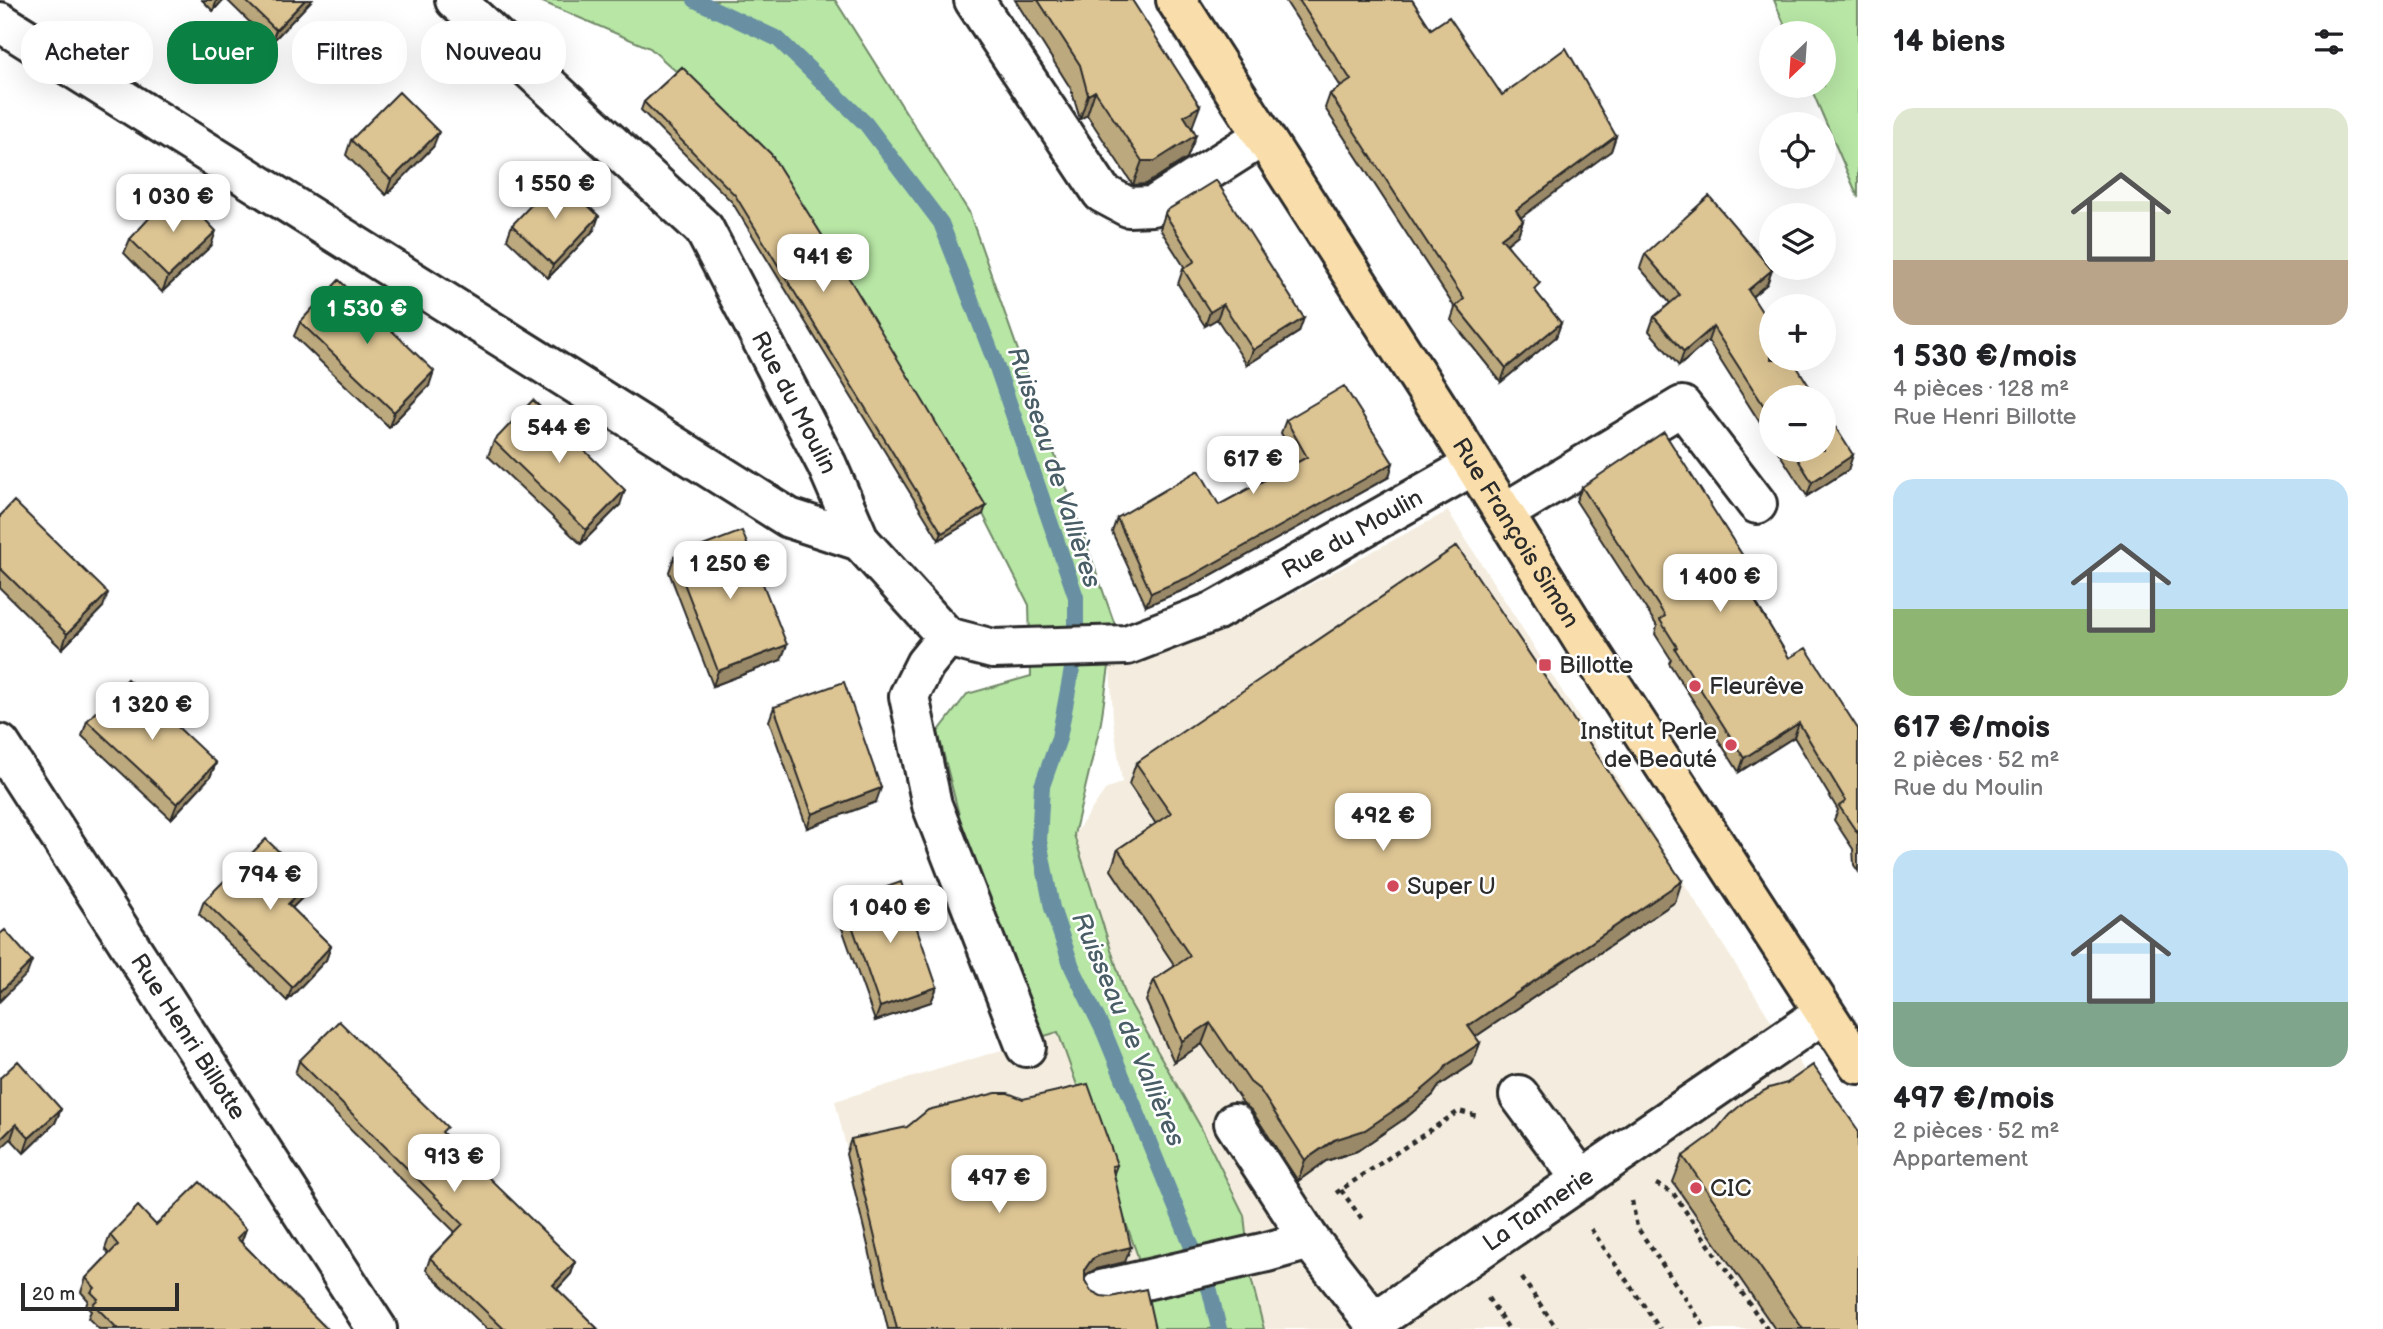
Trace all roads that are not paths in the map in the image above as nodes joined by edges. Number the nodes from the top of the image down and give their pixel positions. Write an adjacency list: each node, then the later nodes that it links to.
1 (455, 0): 9 (street, Rue du Moulin)
2 (974, 0): 5 (street)
3 (1176, 0): 5 (main road, Rue François Simon)
4 (0, 23): 9 (street)
5 (1263, 136): 6 (main road, Rue François Simon)
6 (1474, 465): 8 (main road, Rue François Simon); 10 (street, Rue du Moulin)
7 (1757, 504): 8 (street)
8 (1504, 513): 12 (main road, Rue François Simon)
9 (860, 541): 10 (street, Rue du Moulin)
10 (947, 637): 13 (street)
11 (0, 744): 20 (street, Rue Henri Billotte)
12 (1824, 1013): 14 (main road, Rue François Simon); 17 (street, La Tannerie)
13 (1026, 1047)
14 (1858, 1064)
15 (1519, 1095): 17 (street)
16 (1234, 1123): 18 (street)
17 (1582, 1180): 18 (street, La Tannerie)
18 (1310, 1240): 19 (street)
19 (1116, 1286)
20 (377, 1329)

